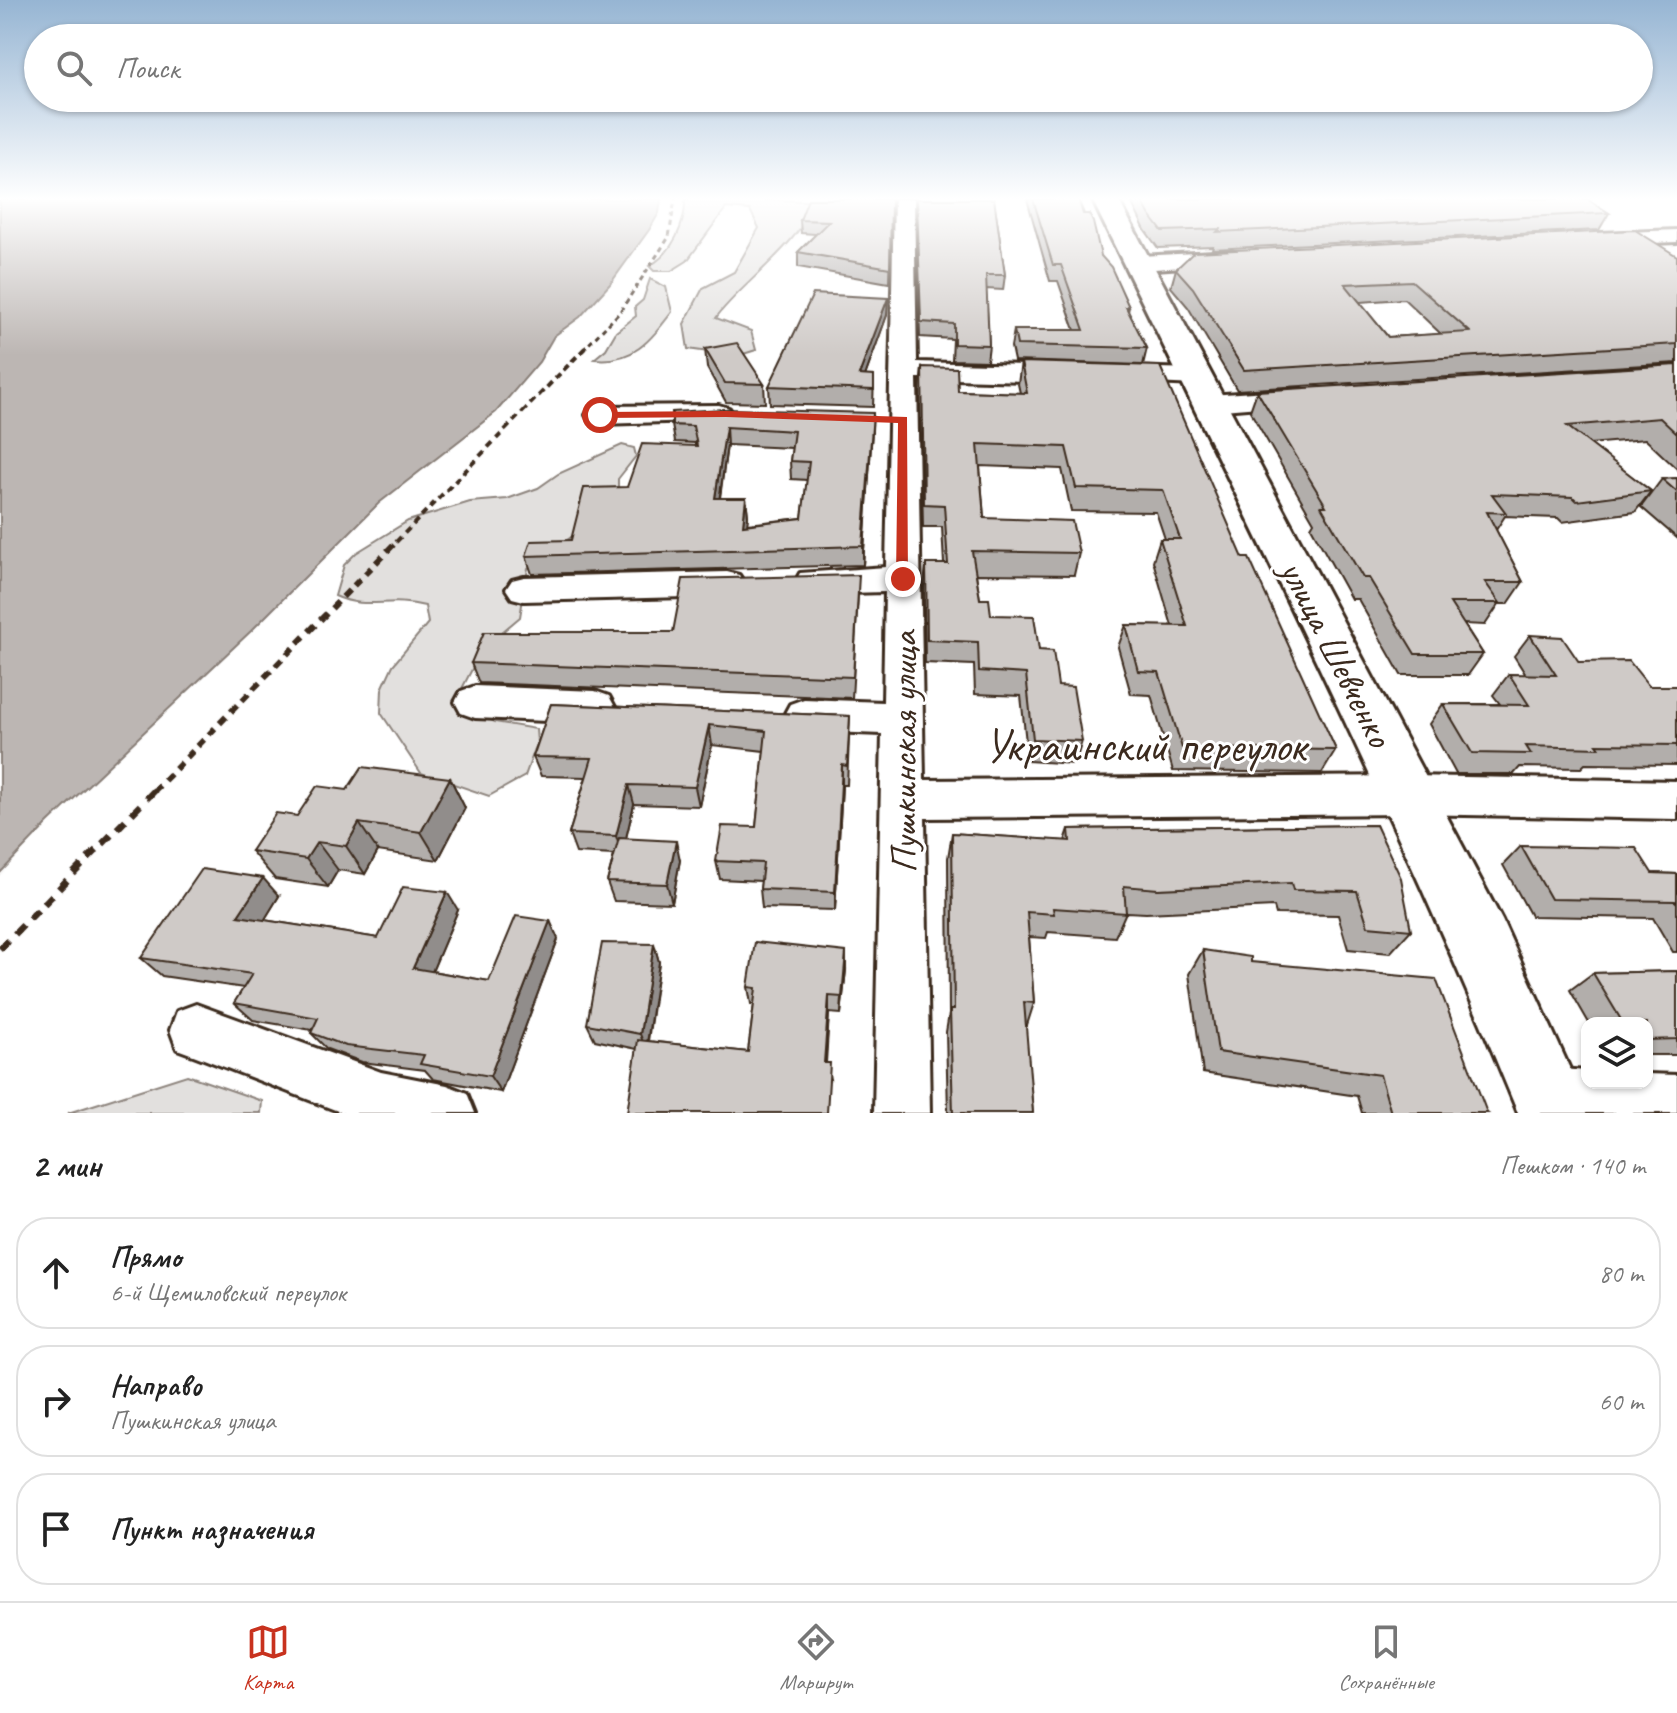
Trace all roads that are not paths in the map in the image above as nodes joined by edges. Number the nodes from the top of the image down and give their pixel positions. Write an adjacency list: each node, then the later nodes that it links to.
1 (904, 251): 5 (street, Пушкинская улица)
2 (1133, 251): 4 (street, улица Шевченко)
3 (1250, 257): 4 (street)
4 (1140, 263): 6 (street, улица Шевченко)
5 (904, 370): 6 (street); 10 (street, Пушкинская улица)
6 (1204, 390): 7 (street); 16 (street, улица Шевченко)
7 (1322, 396)
8 (600, 415): 9 (street)
9 (741, 415)
10 (903, 579): 11 (street); 15 (street, Пушкинская улица)
11 (524, 589)
12 (475, 702): 13 (street)
13 (634, 708)
14 (760, 713): 15 (street)
15 (903, 719): 17 (street, Пушкинская улица)
16 (1409, 795): 17 (street, Украинский переулок); 18 (street, Украинский переулок); 21 (street, улица Шевченко)
17 (903, 799): 23 (street, Пушкинская улица)
18 (1677, 800)
19 (196, 1030): 22 (street)
20 (1677, 1103): 21 (street)
21 (1551, 1105)
22 (447, 1113)
23 (902, 1113)

